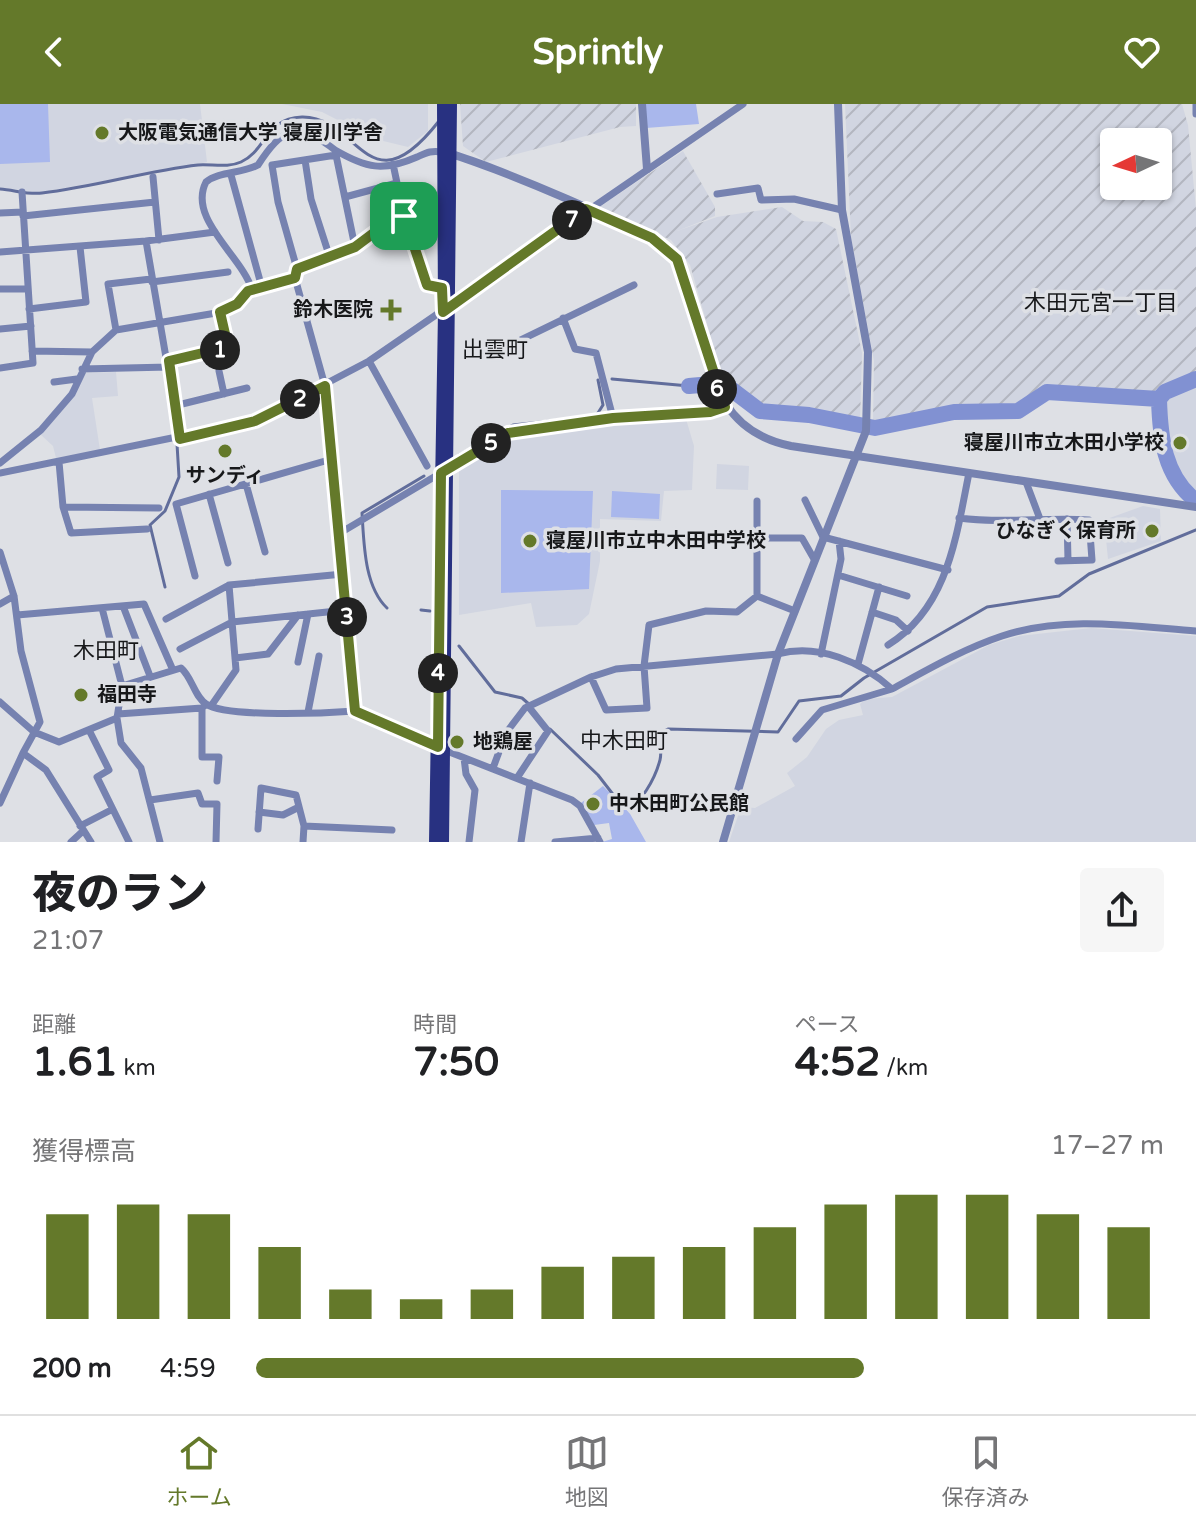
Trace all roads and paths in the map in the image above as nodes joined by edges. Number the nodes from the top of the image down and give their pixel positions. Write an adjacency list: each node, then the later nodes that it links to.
1 (642, 104): 11 (street)
2 (743, 104): 11 (street)
3 (838, 104): 20 (street)
4 (1196, 104): 6 (street)
5 (447, 107): 8 (main road); 8 (main road)
6 (1196, 114)
7 (336, 153): 9 (street); 10 (street); 12 (street); 17 (street)
8 (448, 153): 10 (street); 19 (street); 37 (main road); 41 (main road)
9 (305, 160): 31 (street); 33 (street)
10 (393, 164): 14 (street)
11 (647, 169): 19 (street)
12 (231, 175): 24 (street); 36 (street)
13 (153, 177): 18 (street)
14 (397, 183): 17 (street); 23 (street)
15 (22, 192): 22 (street)
16 (717, 194): 20 (street)
17 (345, 197): 28 (street)
18 (155, 202): 22 (street); 25 (street)
19 (586, 209): 41 (street); 64 (street)
20 (842, 210): 67 (street)
21 (0, 213): 22 (street)
22 (23, 214): 30 (street)
23 (404, 216): 28 (street); 37 (street)
24 (215, 232): 25 (street); 40 (street)
25 (159, 240): 26 (street)
26 (146, 241): 27 (street); 34 (street)
27 (80, 247): 30 (street); 42 (street)
28 (355, 247): 31 (street)
29 (0, 252): 30 (street)
30 (26, 252): 39 (street)
31 (330, 258): 33 (street)
32 (228, 272): 34 (street)
33 (296, 274): 36 (street); 60 (street)
34 (152, 281): 46 (street); 49 (street)
35 (634, 285): 45 (street)
36 (262, 288): 40 (street)
37 (442, 288): 44 (main road)
38 (0, 289): 39 (street)
39 (28, 289): 42 (street)
40 (252, 290): 43 (street)
41 (452, 303): 44 (street); 72 (main road)
42 (29, 309): 47 (street)
43 (220, 312): 46 (street); 54 (street)
44 (443, 312): 53 (street); 72 (main road)
45 (563, 318): 50 (street); 65 (street)
46 (160, 324): 49 (street); 54 (street)
47 (31, 326): 48 (street); 51 (street)
48 (0, 329)
49 (116, 330): 52 (street)
50 (504, 348)
51 (32, 351): 52 (street); 55 (street)
52 (92, 352): 56 (street)
53 (369, 361): 60 (street); 71 (street)
54 (169, 364): 56 (street); 63 (street)
55 (0, 368)
56 (82, 369): 58 (street)
57 (219, 371): 62 (street)
58 (77, 379): 59 (street); 70 (street)
59 (54, 382)
60 (325, 386): 66 (street); 68 (street)
61 (247, 388): 62 (street)
62 (224, 394): 63 (street)
63 (174, 406): 66 (street)
64 (725, 407): 65 (street); 67 (street)
65 (613, 418): 72 (street)
66 (180, 439): 69 (street)
67 (859, 455): 74 (street); 88 (street)
68 (332, 459): 76 (street); 87 (street)
69 (59, 462): 73 (street); 80 (street)
70 (0, 463)
71 (427, 466)
72 (446, 469): 87 (street); 142 (main road)
73 (0, 473)
74 (969, 473): 75 (street); 83 (street)
75 (1026, 482): 81 (street); 84 (street)
76 (246, 484): 77 (street); 91 (street)
77 (209, 494): 96 (street); 100 (street)
78 (805, 500): 88 (street)
79 (757, 501): 89 (street)
80 (63, 507): 82 (street); 86 (street)
81 (1196, 507)
82 (159, 508)
83 (959, 518): 84 (street); 97 (street)
84 (1040, 519): 85 (street)
85 (1067, 519): 94 (street); 94 (street)
86 (147, 529)
87 (340, 533): 98 (street)
88 (823, 537): 90 (street); 93 (street)
89 (757, 538): 93 (street); 104 (street)
90 (839, 541): 97 (street); 99 (street)
91 (265, 552)
92 (0, 553): 103 (street)
93 (814, 559): 110 (street)
94 (1068, 560): 95 (street)
95 (1058, 561)
96 (228, 563)
97 (948, 570): 117 (street)
98 (343, 574): 101 (street); 109 (street)
99 (838, 575): 102 (street); 122 (street)
100 (195, 576)
101 (229, 585): 115 (street); 116 (street)
102 (879, 587): 105 (street); 111 (street)
103 (14, 596): 106 (street); 113 (street)
104 (757, 596): 110 (street); 127 (street)
105 (907, 596)
106 (0, 604)
107 (123, 606): 108 (street); 128 (street); 129 (street)
108 (102, 608): 113 (street); 131 (street)
109 (346, 610): 112 (street); 136 (street)
110 (795, 611): 121 (street)
111 (872, 612): 117 (street); 126 (street)
112 (308, 614): 114 (street); 125 (street)
113 (17, 615): 140 (street)
114 (298, 615): 116 (street); 124 (street)
115 (166, 619)
116 (232, 622): 120 (street); 124 (street)
117 (908, 631): 119 (street)
118 (1196, 631): 132 (street)
119 (888, 645)
120 (180, 649)
121 (778, 654): 122 (street); 127 (street); 170 (street)
122 (821, 654): 126 (street)
123 (319, 656): 137 (street)
124 (235, 658): 135 (street)
125 (298, 662)
126 (858, 664): 132 (street)
127 (644, 666): 130 (street); 130 (street)
128 (172, 668): 129 (street); 135 (street)
129 (150, 676): 131 (street)
130 (591, 677): 134 (street)
131 (122, 686): 138 (street)
132 (892, 689): 141 (street)
133 (0, 702): 140 (street)
134 (530, 705): 145 (street); 146 (street)
135 (207, 706): 137 (street); 138 (street); 147 (street)
136 (355, 711): 137 (street); 142 (street)
137 (308, 712)
138 (117, 716): 139 (street); 149 (street)
139 (89, 730): 140 (street); 152 (street)
140 (34, 732): 143 (street)
141 (796, 739)
142 (442, 749): 144 (street); 165 (main road); 166 (main road)
143 (23, 753): 150 (street); 155 (street)
144 (464, 758): 145 (street); 167 (street)
145 (493, 768): 146 (street)
146 (517, 778): 148 (street)
147 (217, 781)
148 (530, 783): 158 (street); 168 (street)
149 (150, 800): 162 (street); 163 (street)
150 (0, 803)
151 (297, 808): 153 (street); 153 (street); 154 (street)
152 (111, 810): 155 (street); 161 (street)
153 (259, 812): 156 (street)
154 (304, 826): 157 (street); 164 (street)
155 (82, 828): 159 (street); 160 (street)
156 (258, 829)
157 (392, 830)
158 (599, 840): 169 (street)
159 (71, 842)
160 (91, 842)
161 (129, 842)
162 (160, 842)
163 (216, 842)
164 (303, 842)
165 (434, 842)
166 (444, 842)
167 (469, 842)
168 (521, 842)
169 (555, 842)
170 (723, 842)

